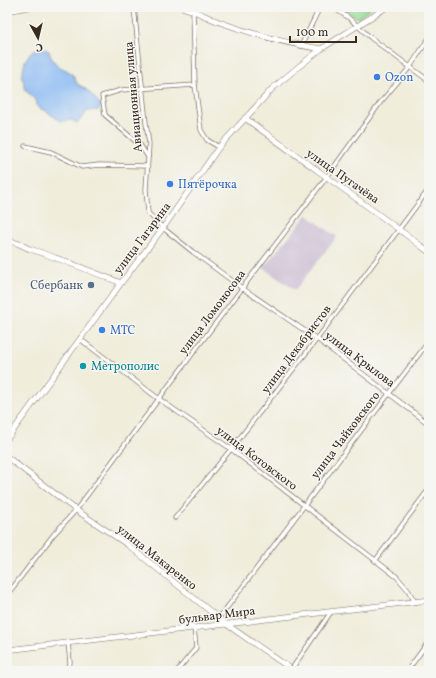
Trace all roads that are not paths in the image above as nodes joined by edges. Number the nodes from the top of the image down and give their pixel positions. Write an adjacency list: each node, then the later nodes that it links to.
1 (27, 7): 7 (main road)
2 (134, 7): 16 (street, Авиационная улица)
3 (184, 7): 8 (main road)
4 (320, 7): 11 (street)
5 (332, 7): 9 (street)
6 (387, 7): 9 (main road, улица Гагарина)
7 (7, 11)
8 (193, 11): 11 (main road); 15 (street)
9 (358, 26): 12 (main road, улица Гагарина); 13 (street)
10 (429, 38): 13 (street, улица Ломоносова)
11 (301, 46): 12 (main road)
12 (321, 49): 17 (main road, улица Гагарина)
13 (410, 67): 14 (street); 22 (street, улица Ломоносова)
14 (429, 81)
15 (195, 85): 16 (street); 19 (street)
16 (142, 90): 20 (street, Авиационная улица); 20 (street)
17 (245, 118): 19 (main road, улица Гагарина); 22 (main road, улица Пугачёва)
18 (26, 146): 21 (street)
19 (220, 147): 24 (main road, улица Гагарина)
20 (148, 157): 21 (street, Авиационная улица)
21 (147, 166): 24 (street, Авиационная улица)
22 (326, 178): 25 (main road, улица Пугачёва); 29 (street, улица Ломоносова)
23 (429, 189): 25 (street, улица Декабристов)
24 (163, 228): 28 (main road, улица Гагарина); 29 (street, улица Крылова)
25 (399, 229): 27 (main road, улица Пугачёва); 31 (street, улица Декабристов)
26 (7, 241): 28 (main road)
27 (429, 252)
28 (121, 283): 30 (main road, улица Гагарина)
29 (242, 288): 31 (street, улица Крылова); 34 (street, улица Ломоносова)
30 (80, 339): 34 (street, улица Котовского); 36 (main road, улица Гагарина)
31 (317, 339): 33 (street, улица Крылова); 37 (street, улица Декабристов)
32 (429, 341): 33 (street, улица Чайковского)
33 (389, 394): 35 (street, улица Крылова); 40 (street, улица Чайковского)
34 (159, 399): 37 (street, улица Котовского); 41 (street, улица Ломоносова)
35 (429, 424)
36 (7, 440)
37 (231, 449): 40 (street, улица Котовского); 42 (street, улица Декабристов)
38 (7, 457): 41 (main road, улица Макаренко)
39 (429, 489): 43 (street)
40 (304, 506): 43 (street, улица Котовского); 48 (street, улица Чайковского)
41 (76, 510): 44 (street, улица Ломоносова); 48 (main road, улица Макаренко)
42 (175, 518)
43 (375, 561): 46 (street, улица Котовского)
44 (7, 595)
45 (429, 600): 46 (main road, бульвар Мира)
46 (415, 602): 47 (main road, бульвар Мира)
47 (331, 612): 49 (main road, бульвар Мира); 54 (street)
48 (219, 618): 49 (main road, улица Макаренко)
49 (226, 624): 50 (main road, бульвар Мира); 54 (main road, улица Макаренко)
50 (194, 628): 52 (main road, бульвар Мира); 56 (street)
51 (429, 641): 57 (street)
52 (68, 642): 53 (main road, бульвар Мира); 55 (street)
53 (7, 650)
54 (292, 670)
55 (69, 671)
56 (177, 671)
57 (407, 671)

